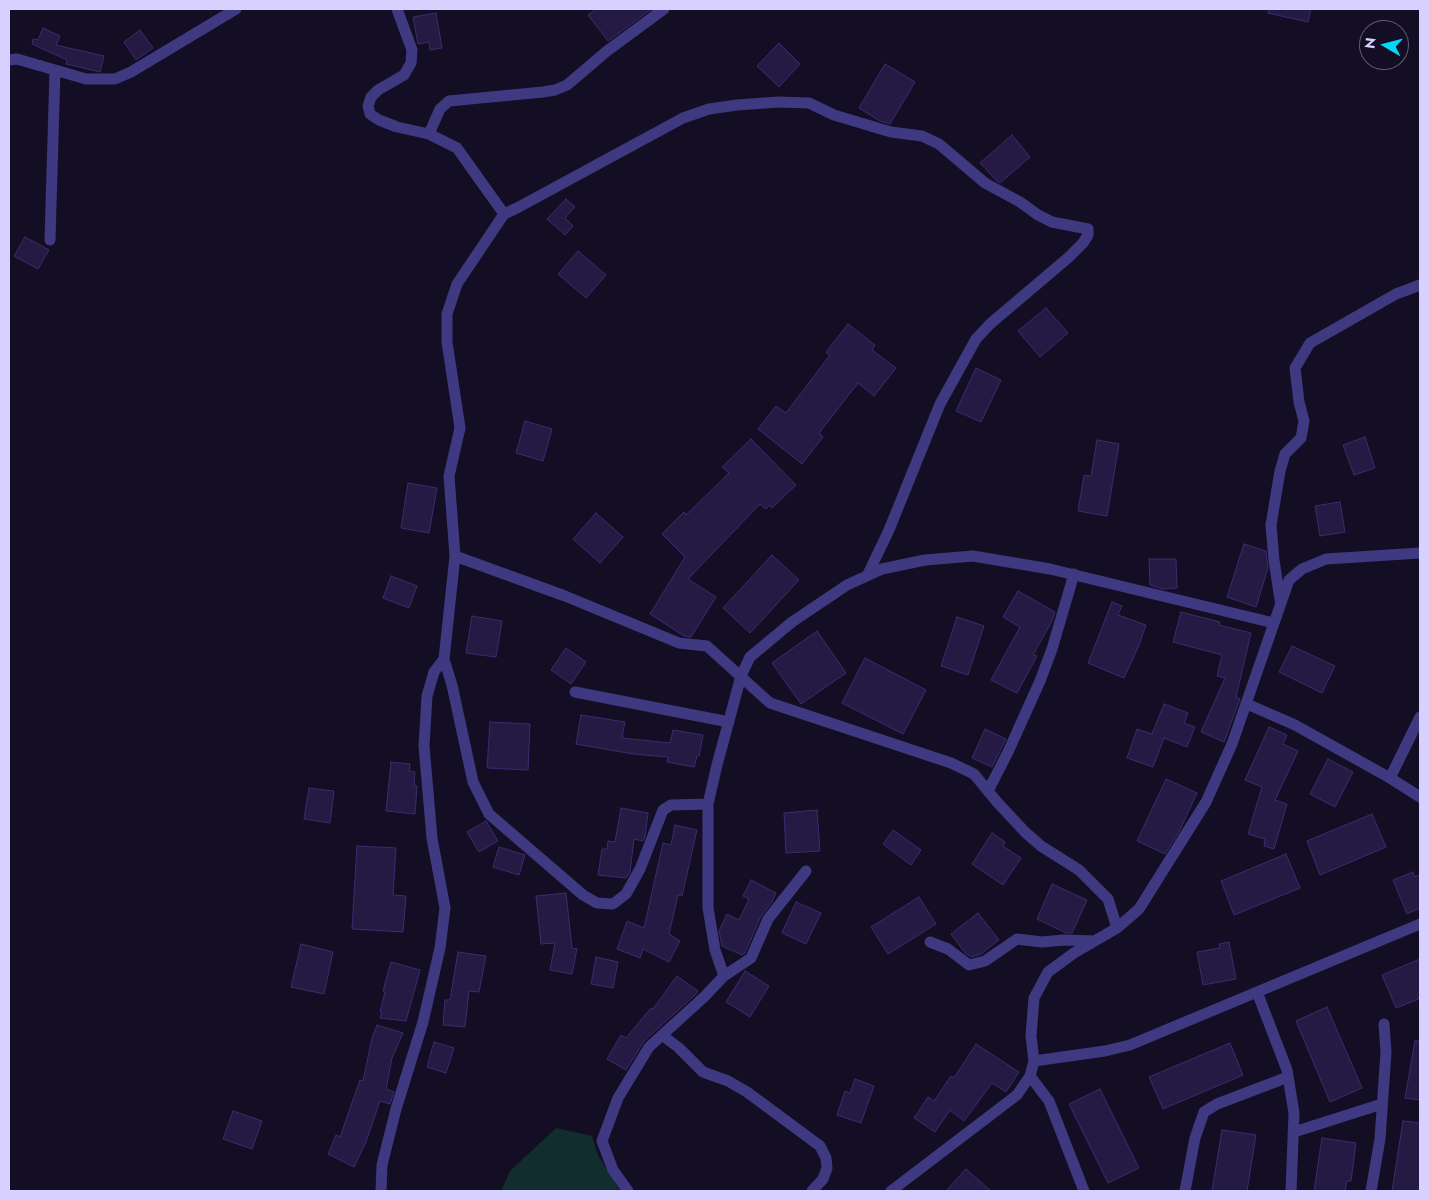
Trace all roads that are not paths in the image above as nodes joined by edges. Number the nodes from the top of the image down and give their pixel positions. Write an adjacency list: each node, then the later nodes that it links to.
1 (236, 9): 5 (street)
2 (397, 9): 6 (street)
3 (664, 9): 6 (street)
4 (9, 60): 5 (street)
5 (55, 70): 8 (street)
6 (428, 134): 7 (street)
7 (504, 214): 11 (street); 13 (street)
8 (50, 240)
9 (1420, 285): 14 (street)
10 (1420, 553): 14 (street)
11 (455, 556): 16 (street); 17 (street)
12 (1074, 574): 13 (street); 15 (street); 23 (street)
13 (867, 576): 17 (street)
14 (1281, 603): 15 (street)
15 (1274, 623): 19 (street)
16 (444, 659): 25 (street); 40 (street)
17 (741, 676): 21 (street); 23 (street)
18 (574, 692): 21 (street)
19 (1247, 704): 22 (street); 28 (street)
20 (1420, 718): 22 (street)
21 (729, 722): 25 (street)
22 (1390, 778): 24 (street)
23 (988, 791): 28 (street)
24 (1420, 797)
25 (708, 804): 31 (street)
26 (806, 871): 31 (street)
27 (1420, 924): 32 (street)
28 (1117, 928): 29 (street)
29 (1094, 941): 30 (street); 35 (street)
30 (930, 942)
31 (724, 976): 34 (street)
32 (1257, 992): 35 (street); 37 (street)
33 (1384, 1024): 38 (street)
34 (662, 1035): 41 (street); 42 (street)
35 (1034, 1060): 36 (street)
36 (1030, 1076): 43 (street); 44 (street)
37 (1288, 1077): 39 (street); 45 (street)
38 (1382, 1104): 39 (street); 47 (street)
39 (1294, 1132): 46 (street)
40 (381, 1191)
41 (628, 1191)
42 (812, 1191)
43 (891, 1191)
44 (1084, 1191)
45 (1185, 1191)
46 (1292, 1191)
47 (1370, 1191)

